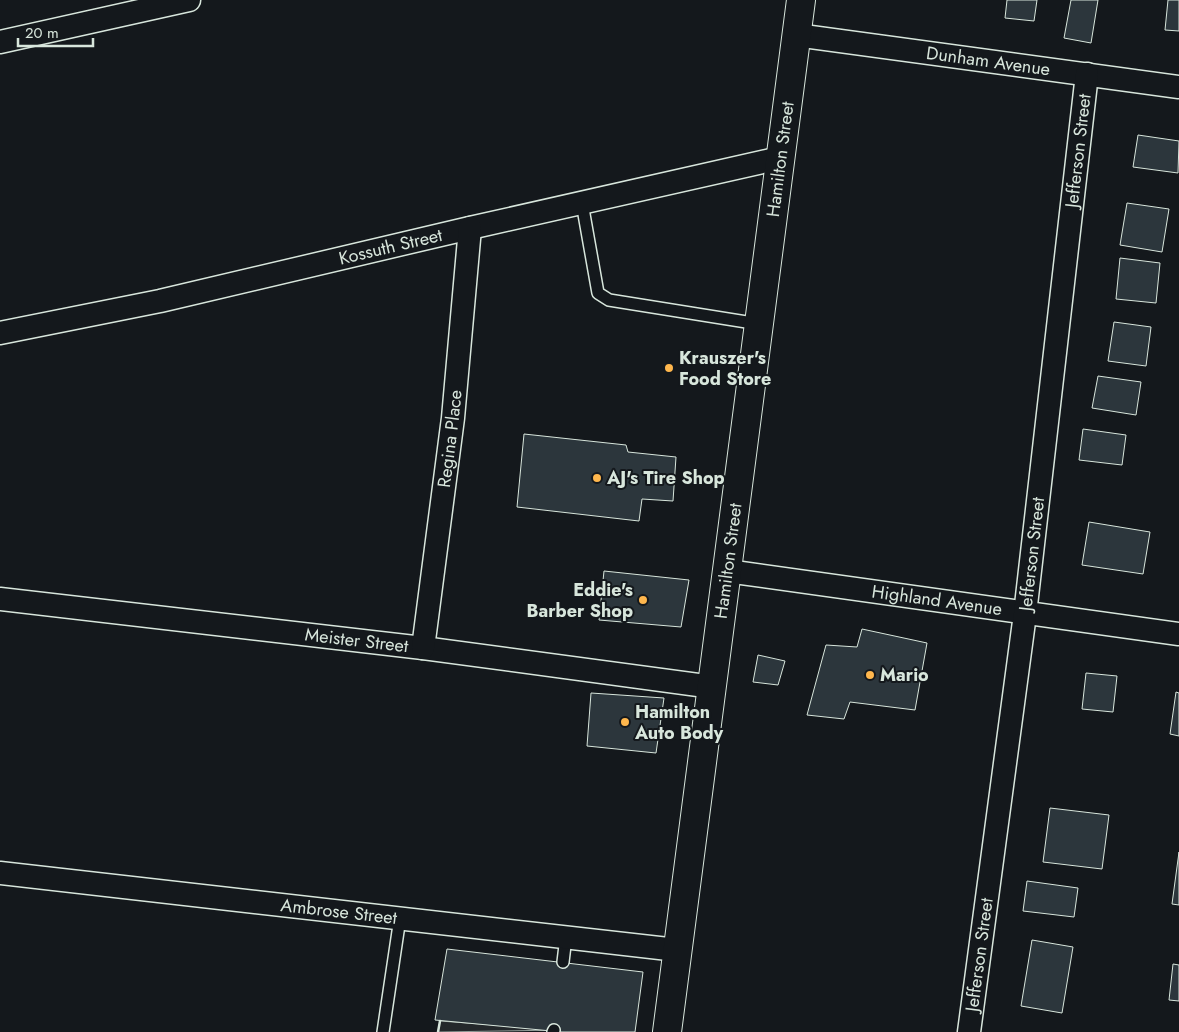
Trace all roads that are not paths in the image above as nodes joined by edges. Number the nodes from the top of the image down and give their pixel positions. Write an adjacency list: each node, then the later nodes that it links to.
1 (189, 0): 4 (street)
2 (800, 0): 3 (street, Hamilton Street)
3 (796, 36): 5 (street, Dunham Avenue); 7 (street, Hamilton Street)
4 (0, 42)
5 (1087, 74): 6 (street, Dunham Avenue); 14 (street, Jefferson Street)
6 (1179, 86)
7 (780, 158): 8 (street, Kossuth Street); 10 (street, Hamilton Street)
8 (582, 203): 9 (street, Kossuth Street); 10 (lane)
9 (470, 228): 11 (street, Kossuth Street); 16 (street, Regina Place)
10 (759, 324): 12 (street, Hamilton Street)
11 (0, 333)
12 (727, 571): 14 (street, Highland Avenue); 17 (street, Hamilton Street)
13 (0, 599): 16 (street, Meister Street)
14 (1025, 614): 15 (street, Highland Avenue); 25 (street, Jefferson Street)
15 (1179, 634)
16 (423, 648): 17 (street, Meister Street)
17 (713, 687): 21 (street, Hamilton Street)
18 (0, 873): 19 (street, Ambrose Street)
19 (400, 918): 20 (street, Ambrose Street); 23 (lane)
20 (566, 937): 21 (street, Ambrose Street); 22 (lane)
21 (677, 950): 24 (street, Hamilton Street)
22 (562, 962)
23 (383, 1032)
24 (667, 1032)
25 (969, 1032)

